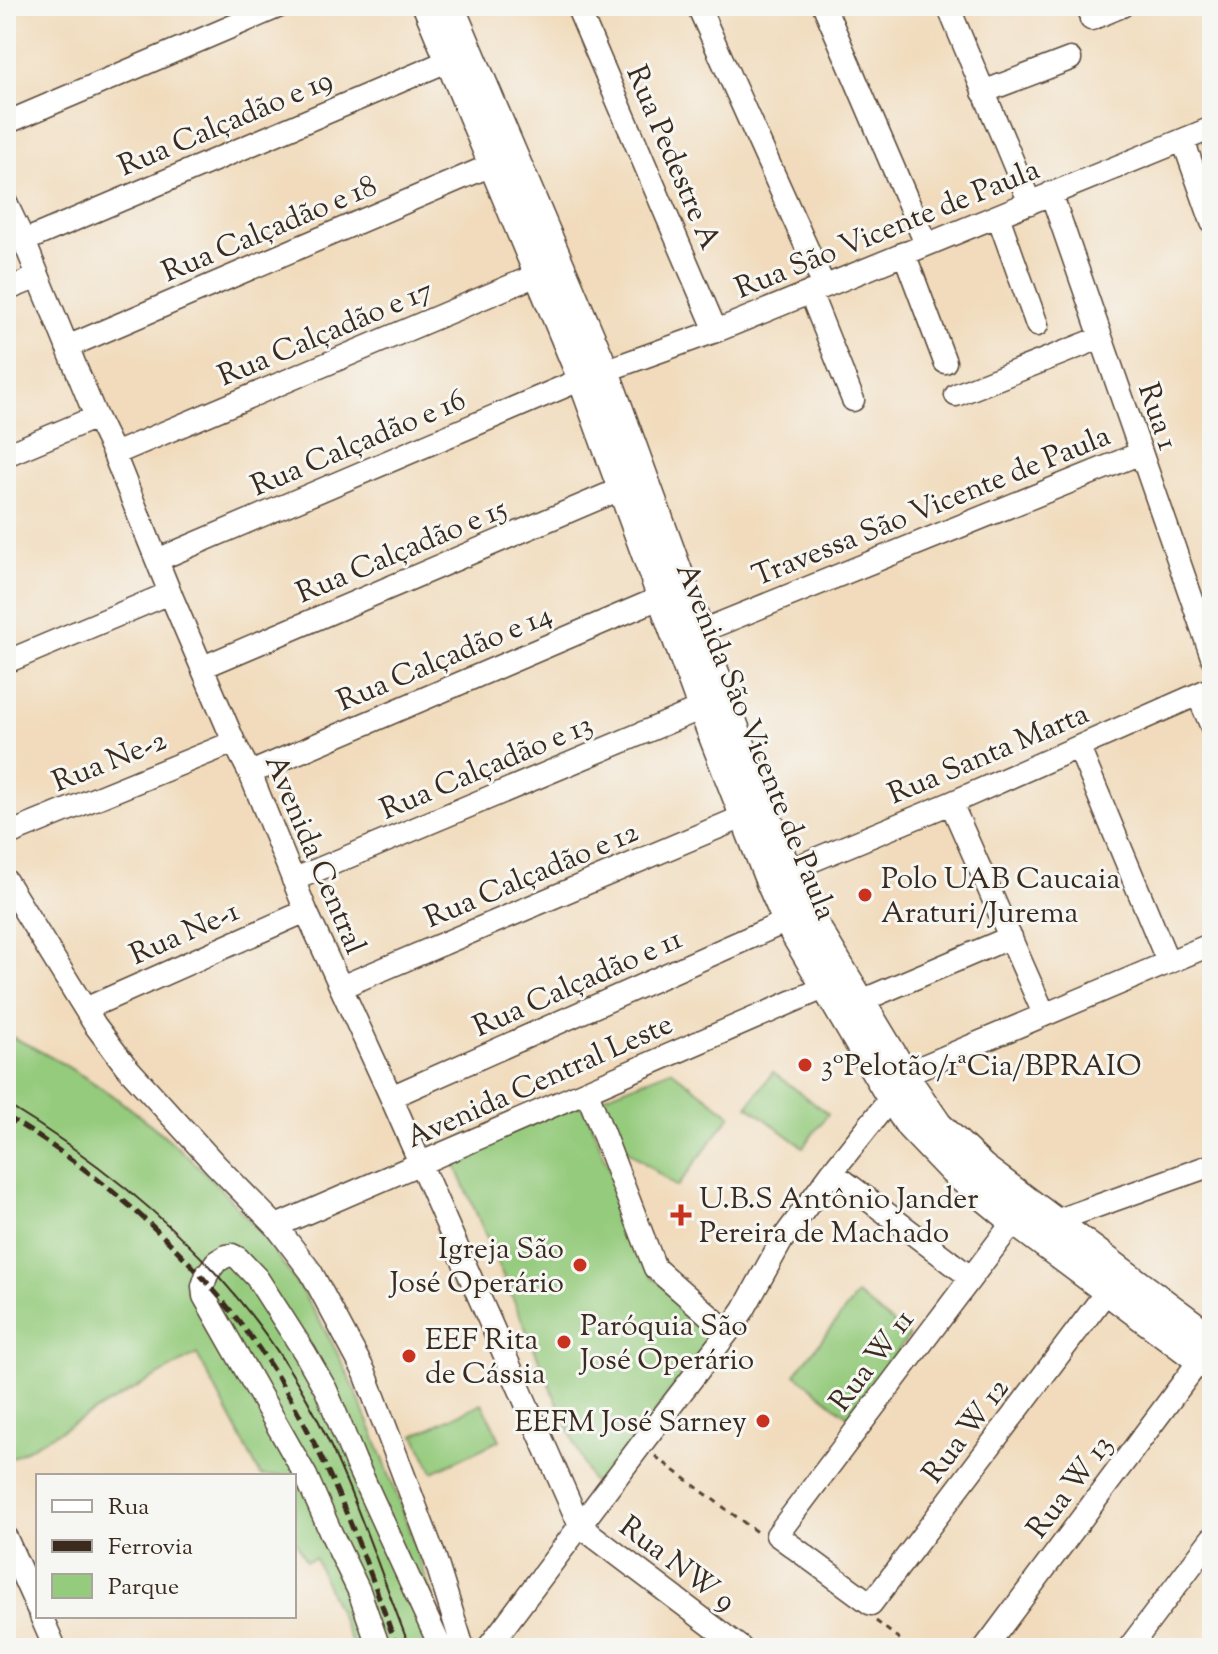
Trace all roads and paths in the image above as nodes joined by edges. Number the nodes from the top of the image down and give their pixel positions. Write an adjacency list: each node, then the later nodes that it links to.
1 (280, 6): 13 (street)
2 (427, 6): 11 (main road, Avenida São Vicente de Paula)
3 (450, 6): 24 (main road, Avenida São Vicente de Paula)
4 (577, 6): 29 (street, Rua Pedestre A)
5 (698, 6): 26 (street)
6 (824, 6): 22 (street)
7 (948, 6): 12 (street, Rua 1)
8 (1122, 6): 9 (street)
9 (1091, 19)
10 (1070, 59): 12 (street)
11 (450, 60): 16 (main road, Avenida São Vicente de Paula); 21 (street, Rua Calçadão e 19)
12 (983, 92): 17 (street, Rua 1)
13 (6, 123)
14 (1212, 128): 15 (street, Rua São Vicente de Paula)
15 (1183, 140): 17 (street, Rua São Vicente de Paula); 20 (street)
16 (494, 164): 24 (main road, Avenida São Vicente de Paula); 31 (street, Rua Calçadão e 18)
17 (1041, 198): 19 (street, Rua São Vicente de Paula); 30 (street, Rua 1)
18 (6, 203): 21 (street, Avenida Central)
19 (998, 216): 22 (street, Rua São Vicente de Paula); 28 (street)
20 (1212, 222)
21 (24, 241): 25 (street, Avenida Central)
22 (926, 244): 23 (street, Rua São Vicente de Paula)
23 (904, 253): 26 (street, Rua São Vicente de Paula); 32 (street)
24 (548, 270): 33 (main road, Avenida São Vicente de Paula); 38 (street, Rua Calçadão e 17)
25 (38, 277): 27 (street); 31 (street, Avenida Central)
26 (817, 289): 29 (street, Rua São Vicente de Paula); 35 (street)
27 (6, 290)
28 (1037, 325)
29 (716, 331): 33 (street, Rua São Vicente de Paula)
30 (1100, 338): 34 (street); 37 (street, Rua 1)
31 (67, 347): 36 (street, Avenida Central)
32 (945, 362)
33 (593, 375): 40 (main road, Avenida São Vicente de Paula); 41 (street, Rua Calçadão e 16); 44 (main road, Avenida São Vicente de Paula)
34 (956, 395)
35 (853, 400)
36 (96, 417): 38 (street, Avenida Central); 39 (street)
37 (1141, 453): 44 (street, Travessa São Vicente de Paula); 45 (street, Rua 1)
38 (114, 454): 41 (street, Avenida Central)
39 (6, 455)
40 (623, 488): 43 (main road, Avenida São Vicente de Paula); 47 (street, Rua Calçadão e 15)
41 (157, 560): 42 (street, Avenida Central)
42 (170, 593): 46 (street); 47 (street, Avenida Central)
43 (662, 597): 49 (main road, Avenida São Vicente de Paula); 53 (street, Rua Calçadão e 14)
44 (699, 632): 57 (main road, Avenida São Vicente de Paula)
45 (1212, 657)
46 (6, 662)
47 (203, 667): 51 (street, Avenida Central)
48 (1205, 692): 50 (street); 52 (street, Rua Santa Marta)
49 (702, 708): 55 (main road, Avenida São Vicente de Paula); 58 (street, Rua Calçadão e 13)
50 (1212, 727)
51 (234, 742): 53 (street, Avenida Central); 56 (street, Rua Ne-2)
52 (1079, 748): 54 (street, Rua Santa Marta); 64 (street)
53 (250, 773): 58 (street, Avenida Central)
54 (951, 803): 57 (street, Rua Santa Marta); 62 (street)
55 (745, 816): 61 (main road, Avenida São Vicente de Paula); 65 (street, Rua Calçadão e 12)
56 (6, 835)
57 (787, 871): 67 (main road, Avenida São Vicente de Paula)
58 (293, 880): 60 (street, Avenida Central)
59 (6, 881): 68 (street)
60 (306, 911): 65 (street, Avenida Central); 68 (street, Rua Ne-1)
61 (787, 921): 66 (main road, Avenida São Vicente de Paula); 72 (street, Rua Calçadão e 11)
62 (1011, 937): 67 (street); 69 (street)
63 (1212, 944): 64 (street)
64 (1168, 962): 69 (street)
65 (341, 987): 72 (street, Avenida Central)
66 (826, 987): 70 (main road, Avenida São Vicente de Paula); 71 (street, Avenida Central Leste)
67 (861, 1001): 70 (main road, Avenida São Vicente de Paula)
68 (85, 1009): 78 (street)
69 (1044, 1014): 70 (street)
70 (903, 1086): 75 (street); 76 (main road, Avenida São Vicente de Paula); 77 (main road, Avenida São Vicente de Paula)
71 (587, 1092): 73 (street, Avenida Central Leste); 81 (street)
72 (391, 1097): 73 (street, Avenida Central)
73 (420, 1165): 78 (street, Avenida Central Leste); 84 (street, Avenida Central)
74 (1212, 1165): 77 (street)
75 (832, 1172): 79 (street); 81 (street)
76 (1014, 1221): 79 (street, Rua W 11); 80 (main road, Avenida São Vicente de Paula)
77 (1055, 1221): 82 (main road, Avenida São Vicente de Paula)
78 (276, 1226): 94 (street)
79 (970, 1277): 85 (street, Rua W 11)
80 (1107, 1291): 82 (main road, Avenida São Vicente de Paula); 88 (street, Rua W 12)
81 (728, 1332): 83 (street)
82 (1208, 1356): 98 (street, Rua W 13)
83 (641, 1445): 84 (street); 85 (path)
84 (580, 1526): 95 (street); 96 (street, Rua NW 9)
85 (777, 1535): 88 (street)
86 (6, 1538): 89 (street)
87 (1212, 1538): 99 (street)
88 (871, 1604): 97 (path)
89 (36, 1605)
90 (42, 1618): 91 (street)
91 (55, 1648)
92 (379, 1648): 93 (street)
93 (441, 1648)
94 (463, 1648)
95 (488, 1648)
96 (741, 1648)
97 (911, 1648)
98 (985, 1648)
99 (1129, 1648)

